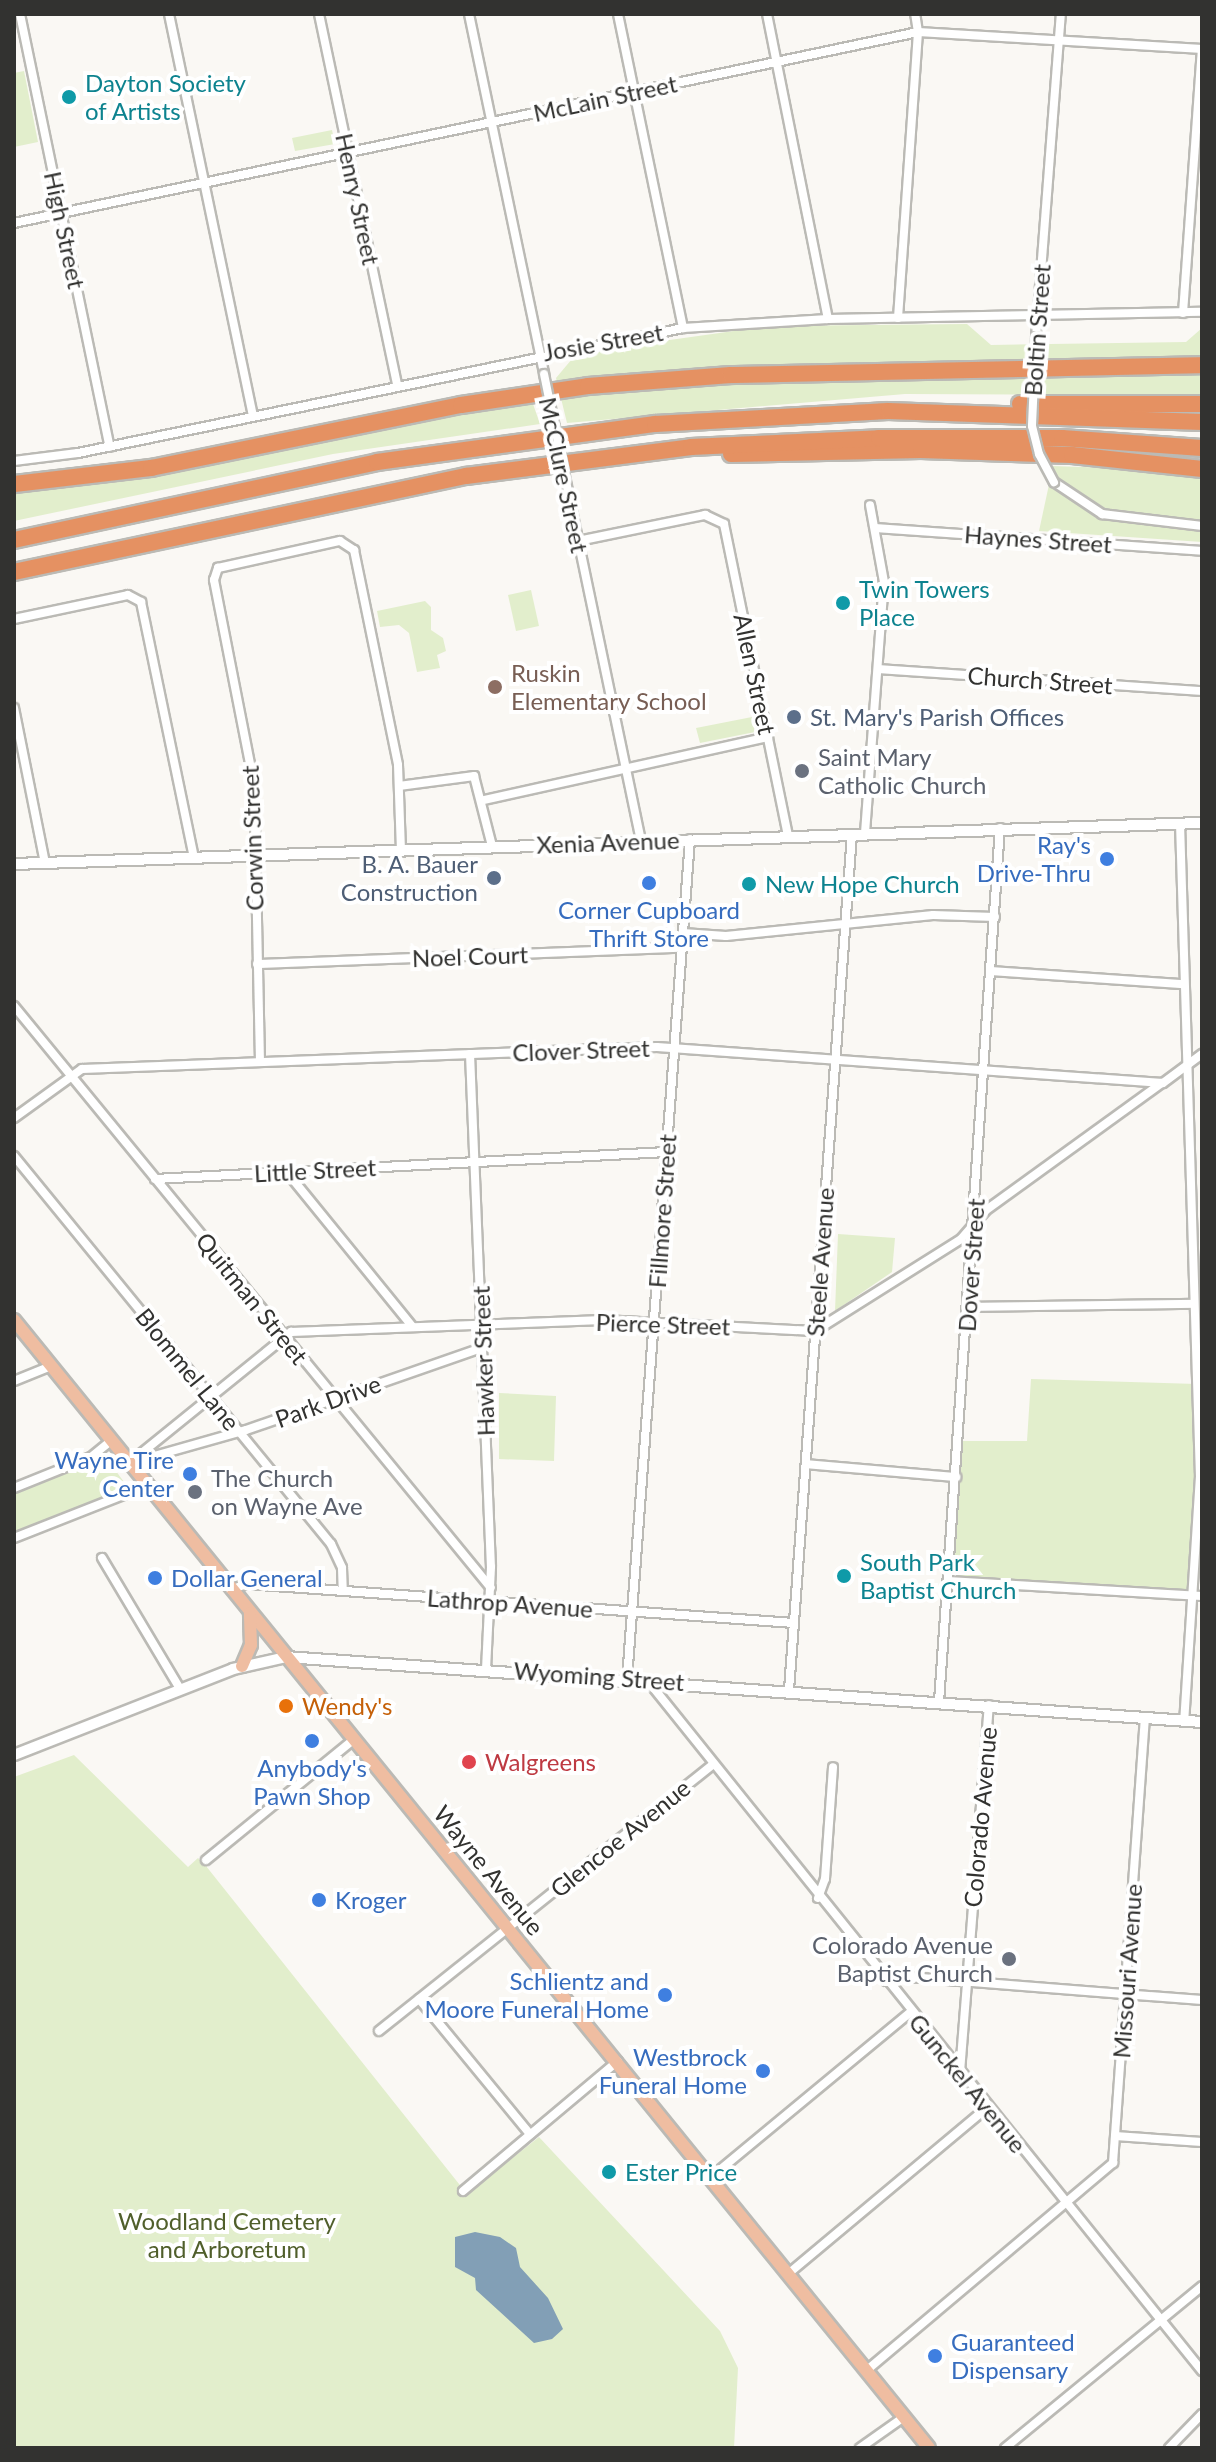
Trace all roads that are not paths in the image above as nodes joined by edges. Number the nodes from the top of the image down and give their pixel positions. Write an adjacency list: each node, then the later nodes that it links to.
1 (20, 14): 19 (street, High Street)
2 (169, 14): 16 (street)
3 (319, 14): 15 (street, Henry Street)
4 (469, 14): 14 (street, McClure Street)
5 (618, 14): 13 (street)
6 (767, 14): 12 (street)
7 (915, 14): 9 (street)
8 (1061, 14): 10 (street, Boltin Street)
9 (918, 32): 10 (street, McLain Street); 12 (street, McLain Street); 24 (street)
10 (1059, 39): 11 (street, McLain Street); 23 (street, Boltin Street)
11 (1202, 50): 17 (street)
12 (776, 61): 13 (street, McLain Street); 25 (street)
13 (634, 92): 14 (street, McLain Street); 26 (street)
14 (492, 122): 15 (street, McLain Street); 27 (street, McClure Street)
15 (348, 151): 16 (street, McLain Street); 29 (street, Henry Street)
16 (205, 182): 19 (street, McLain Street); 32 (street)
17 (1191, 204): 18 (street); 22 (street)
18 (1202, 205)
19 (61, 213): 20 (street, McLain Street); 34 (street, High Street)
20 (14, 223)
21 (1202, 312): 22 (street, Josie Street)
22 (1183, 313): 23 (street, Josie Street)
23 (1038, 316): 24 (street, Josie Street); 41 (street, Boltin Street, bridge)
24 (898, 318): 25 (street, Josie Street)
25 (828, 319): 26 (street, Josie Street)
26 (683, 328): 27 (street, Josie Street)
27 (539, 354): 29 (street, Josie Street); 44 (street, McClure Street, bridge)
28 (1202, 365): 39 (highway)
29 (397, 385): 32 (street, Josie Street)
30 (1202, 404): 31 (highway)
31 (889, 411): 33 (highway); 43 (highway)
32 (253, 415): 34 (street, Josie Street)
33 (1202, 422)
34 (110, 447): 37 (street, Josie Street)
35 (1202, 448): 36 (highway)
36 (589, 458): 38 (highway); 46 (highway)
37 (14, 461)
38 (1202, 469)
39 (14, 484)
40 (870, 505): 42 (street)
41 (1202, 526)
42 (875, 528): 45 (street, Haynes Street); 48 (street)
43 (14, 540)
44 (578, 541): 51 (street, Allen Street); 52 (street, McClure Street)
45 (1202, 551)
46 (14, 573)
47 (14, 619): 67 (street)
48 (878, 669): 49 (street, Church Street); 59 (street)
49 (1202, 691)
50 (14, 708): 68 (street)
51 (768, 737): 52 (street); 61 (street, Allen Street)
52 (625, 768): 54 (street); 63 (street, McClure Street)
53 (399, 786): 54 (street); 65 (street); 66 (street, Corwin Street)
54 (484, 800): 64 (street)
55 (1202, 814): 57 (street)
56 (1180, 823): 57 (street, Xenia Avenue); 58 (street, Xenia Avenue); 76 (street)
57 (1202, 823)
58 (1000, 828): 59 (street, Xenia Avenue); 70 (street, Dover Street)
59 (865, 833): 60 (street, Xenia Avenue)
60 (852, 834): 61 (street, Xenia Avenue); 71 (street, Steele Avenue)
61 (788, 837): 62 (street, Xenia Avenue)
62 (690, 839): 63 (street, Xenia Avenue); 72 (street, Fillmore Street)
63 (641, 841): 64 (street, Xenia Avenue)
64 (492, 846): 65 (street, Xenia Avenue)
65 (401, 849): 66 (street, Xenia Avenue)
66 (253, 855): 67 (street, Xenia Avenue); 74 (street, Corwin Street)
67 (194, 857): 68 (street, Xenia Avenue)
68 (45, 863): 69 (street, Xenia Avenue)
69 (14, 864)
70 (995, 917): 71 (street); 75 (street, Dover Street)
71 (845, 923): 72 (street); 82 (street, Steele Avenue)
72 (683, 933): 73 (street, Fillmore Street)
73 (682, 948): 74 (street, Noel Court); 78 (street, Fillmore Street)
74 (257, 964): 81 (street, Corwin Street)
75 (991, 971): 76 (street); 84 (street, Dover Street)
76 (1184, 984): 83 (street)
77 (14, 1006): 85 (street, Quitman Street)
78 (674, 1049): 79 (street, Clover Street); 82 (street, Clover Street); 90 (street, Fillmore Street)
79 (470, 1054): 81 (street, Clover Street); 92 (street, Hawker Street)
80 (1202, 1054): 83 (street)
81 (260, 1062): 85 (street, Clover Street)
82 (835, 1063): 84 (street, Clover Street); 102 (street, Steele Avenue)
83 (1187, 1065): 86 (street); 88 (street)
84 (985, 1072): 86 (street, Clover Street); 95 (street, Dover Street)
85 (69, 1075): 87 (street, Clover Street); 94 (street, Quitman Street)
86 (1163, 1083): 95 (street)
87 (14, 1118)
88 (1190, 1150): 89 (street); 96 (street)
89 (1202, 1150)
90 (667, 1152): 92 (street, Little Street); 99 (street, Fillmore Street)
91 (14, 1156): 107 (street, Blommel Lane)
92 (474, 1160): 93 (street, Little Street); 100 (street, Hawker Street)
93 (286, 1171): 94 (street, Little Street); 101 (street)
94 (155, 1179): 103 (street, Quitman Street)
95 (973, 1226): 97 (street, Dover Street); 102 (street)
96 (1194, 1304): 97 (street); 113 (street)
97 (968, 1307): 114 (street, Dover Street)
98 (14, 1320): 105 (main road, Wayne Avenue)
99 (654, 1321): 100 (street, Pierce Street); 102 (street, Pierce Street); 125 (street, Fillmore Street)
100 (481, 1325): 101 (street, Pierce Street); 104 (street, Hawker Street)
101 (412, 1326): 103 (street, Pierce Street)
102 (815, 1331): 112 (street, Steele Avenue)
103 (282, 1335): 107 (street); 108 (street, Quitman Street)
104 (482, 1348): 108 (street, Park Drive); 120 (street, Hawker Street)
105 (51, 1366): 106 (street); 110 (main road, Wayne Avenue)
106 (14, 1381)
107 (209, 1396): 109 (street, Blommel Lane); 111 (street)
108 (334, 1399): 109 (street, Park Drive); 120 (street, Quitman Street)
109 (239, 1432): 111 (street, Park Drive); 122 (street, Blommel Lane)
110 (111, 1441): 111 (main road, Wayne Avenue); 116 (street)
111 (128, 1464): 115 (main road, Wayne Avenue)
112 (806, 1464): 114 (street); 127 (street, Steele Avenue)
113 (1201, 1464): 123 (street)
114 (956, 1477): 119 (street, Dover Street)
115 (146, 1486): 117 (street); 121 (main road, Wayne Avenue)
116 (14, 1488)
117 (14, 1538)
118 (102, 1558): 133 (street)
119 (948, 1581): 123 (street); 135 (street, Dover Street)
120 (491, 1588): 124 (street, Hawker Street)
121 (231, 1591): 122 (street, Lathrop Avenue); 126 (main road, Wayne Avenue)
122 (343, 1591): 124 (street, Lathrop Avenue)
123 (1198, 1596): 138 (street)
124 (491, 1601): 125 (street, Lathrop Avenue); 130 (street, Hawker Street)
125 (632, 1611): 127 (street, Lathrop Avenue); 131 (street, Fillmore Street)
126 (250, 1613): 128 (main road, Wayne Avenue); 129 (main road)
127 (794, 1623): 134 (street, Steele Avenue)
128 (286, 1657): 129 (street, Wyoming Street); 130 (street, Wyoming Street); 140 (main road, Wayne Avenue)
129 (242, 1666): 133 (street, Wyoming Street)
130 (486, 1668): 131 (street, Wyoming Street)
131 (627, 1679): 132 (street, Wyoming Street)
132 (648, 1680): 134 (street, Wyoming Street); 142 (street, Gunckel Avenue)
133 (180, 1689): 141 (street, Wyoming Street)
134 (789, 1690): 135 (street, Wyoming Street)
135 (939, 1702): 136 (street, Wyoming Street)
136 (989, 1705): 137 (street, Wyoming Street); 148 (street, Colorado Avenue)
137 (1145, 1718): 138 (street, Wyoming Street); 149 (street, Missouri Avenue)
138 (1184, 1721): 139 (street, Wyoming Street)
139 (1202, 1722)
140 (353, 1740): 144 (street); 146 (main road, Wayne Avenue)
141 (14, 1755)
142 (711, 1766): 145 (street, Gunckel Avenue); 146 (street, Glencoe Avenue)
143 (833, 1767): 145 (street)
144 (206, 1860)
145 (818, 1898): 147 (street, Gunckel Avenue)
146 (508, 1928): 150 (street, Glencoe Avenue); 154 (main road, Wayne Avenue)
147 (886, 1981): 148 (street); 152 (street, Gunckel Avenue)
148 (967, 1981): 149 (street); 155 (street, Colorado Avenue)
149 (1125, 1994): 151 (street); 158 (street, Missouri Avenue)
150 (419, 1999): 153 (street, Glencoe Avenue); 157 (street)
151 (1202, 2000)
152 (911, 2012): 155 (street, Gunckel Avenue); 160 (street)
153 (379, 2031)
154 (618, 2061): 157 (street); 160 (main road, Wayne Avenue)
155 (960, 2072): 156 (street, Gunckel Avenue)
156 (988, 2107): 162 (street, Gunckel Avenue); 163 (street)
157 (530, 2134): 161 (street)
158 (1115, 2136): 159 (street); 162 (street, Missouri Avenue)
159 (1202, 2142)
160 (710, 2178): 163 (main road, Wayne Avenue)
161 (463, 2191)
162 (1066, 2203): 165 (street, Gunckel Avenue); 166 (street, Missouri Avenue)
163 (788, 2274): 166 (main road, Wayne Avenue)
164 (1202, 2286): 165 (street)
165 (1161, 2319): 167 (street, Gunckel Avenue); 172 (street)
166 (867, 2370): 169 (main road, Wayne Avenue)
167 (1202, 2371)
168 (1202, 2414): 173 (street)
169 (904, 2417): 170 (street); 171 (main road, Wayne Avenue)
170 (860, 2448)
171 (929, 2448)
172 (1005, 2448)
173 (1169, 2448)

